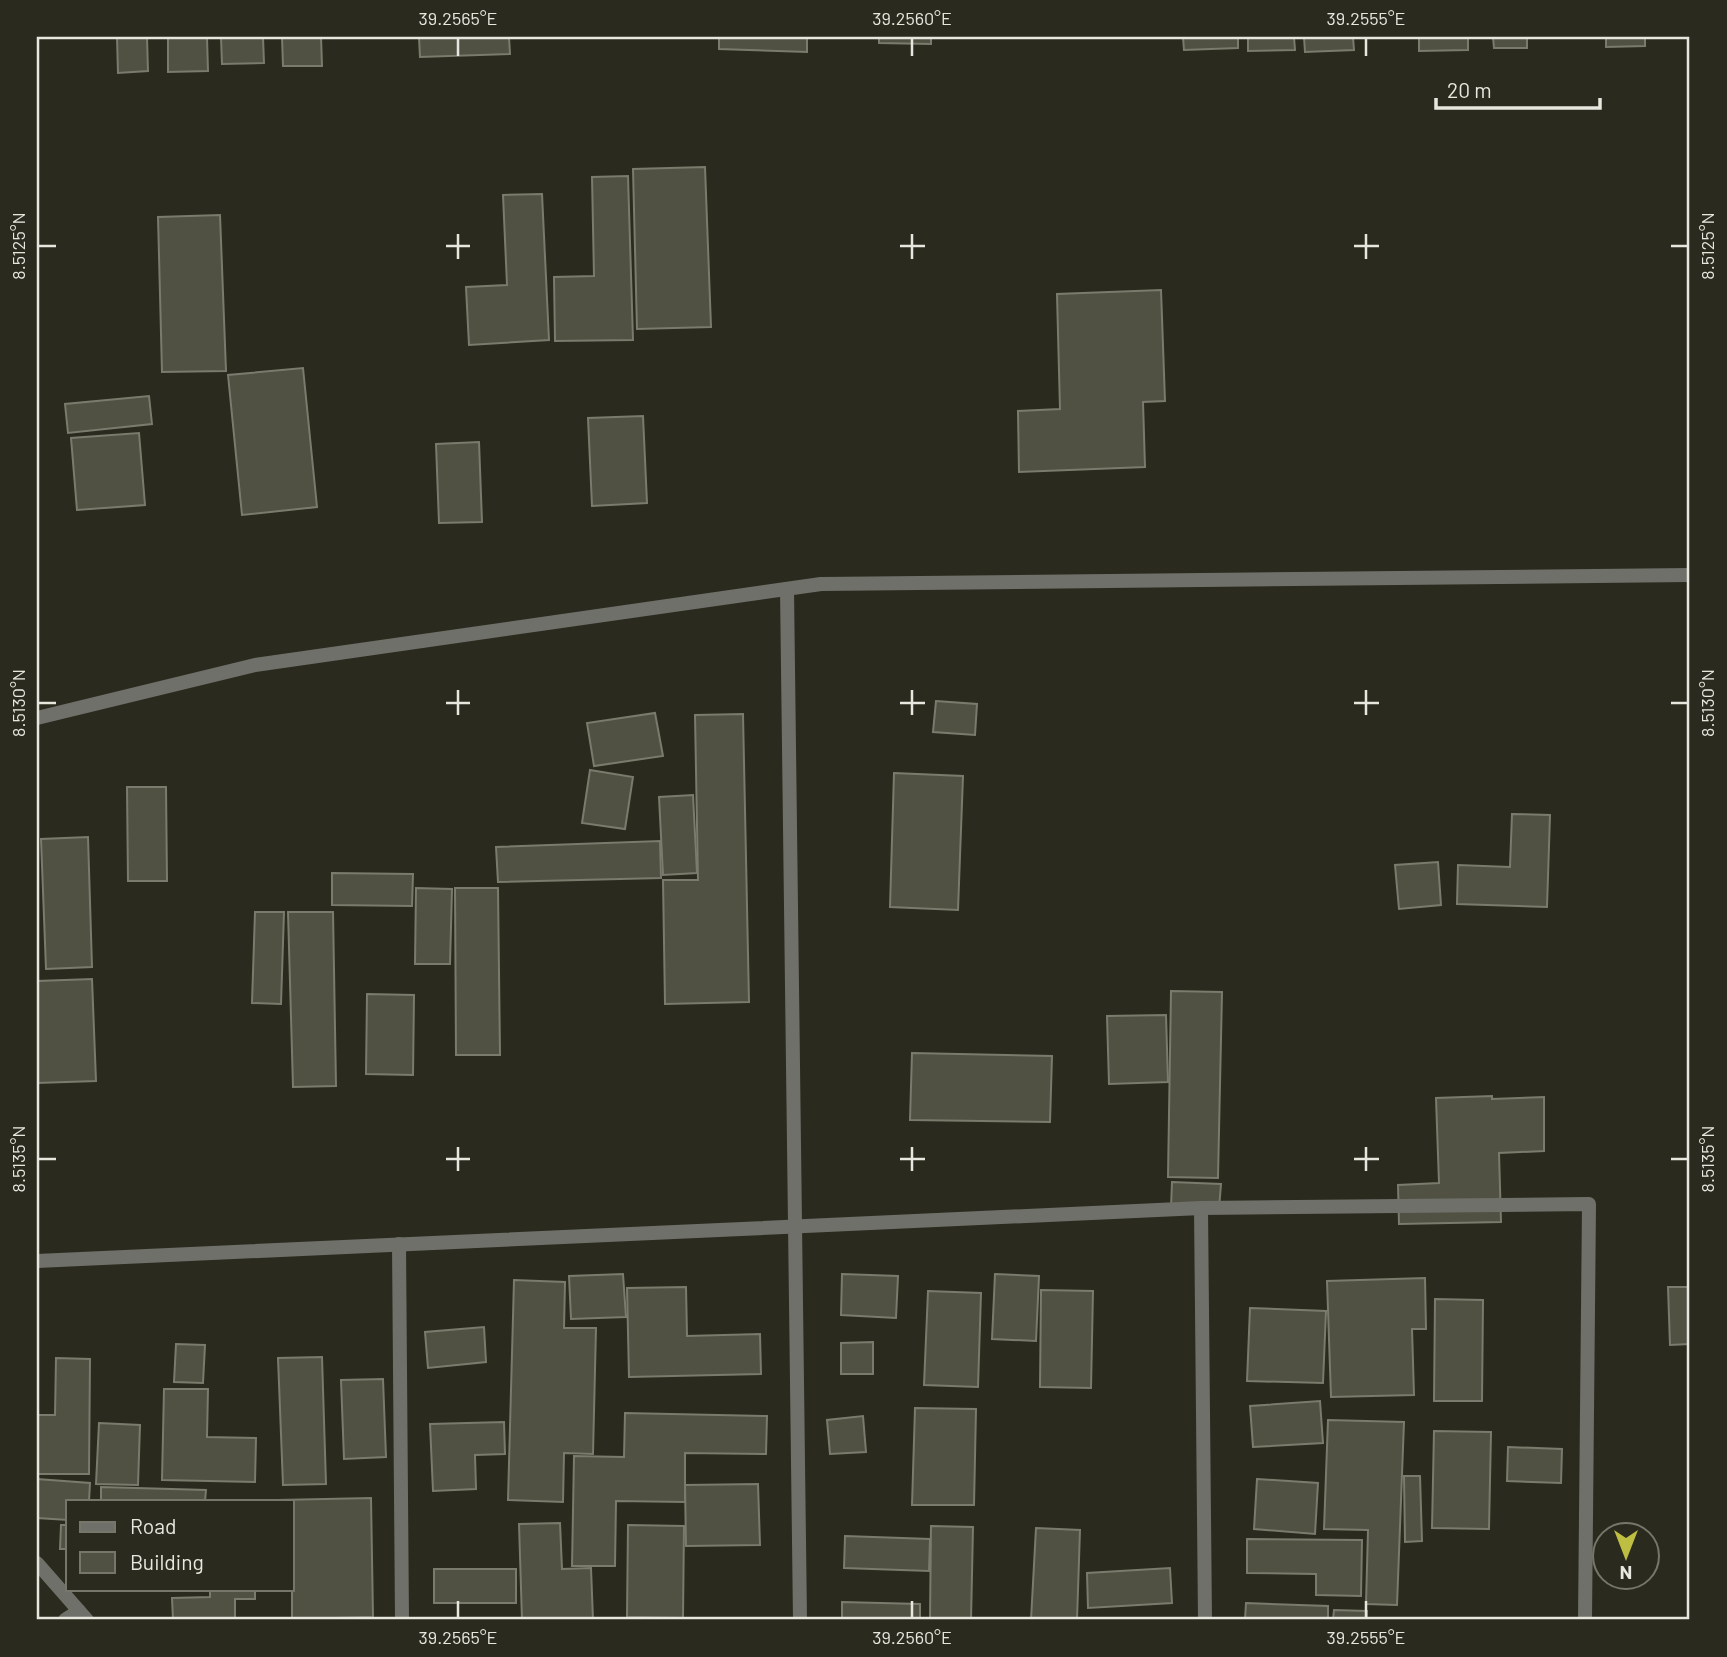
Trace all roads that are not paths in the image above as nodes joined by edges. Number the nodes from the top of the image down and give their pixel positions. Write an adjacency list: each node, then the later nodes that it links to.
1 (1690, 575): 2 (street)
2 (787, 589): 3 (street); 5 (street)
3 (37, 718)
4 (1201, 1208): 5 (street); 13 (street); 14 (street)
5 (796, 1225): 6 (street); 12 (street)
6 (399, 1244): 7 (street); 11 (street)
7 (37, 1261)
8 (37, 1563): 9 (street)
9 (83, 1616): 10 (street)
10 (65, 1620)
11 (402, 1620)
12 (800, 1620)
13 (1205, 1620)
14 (1585, 1620)

